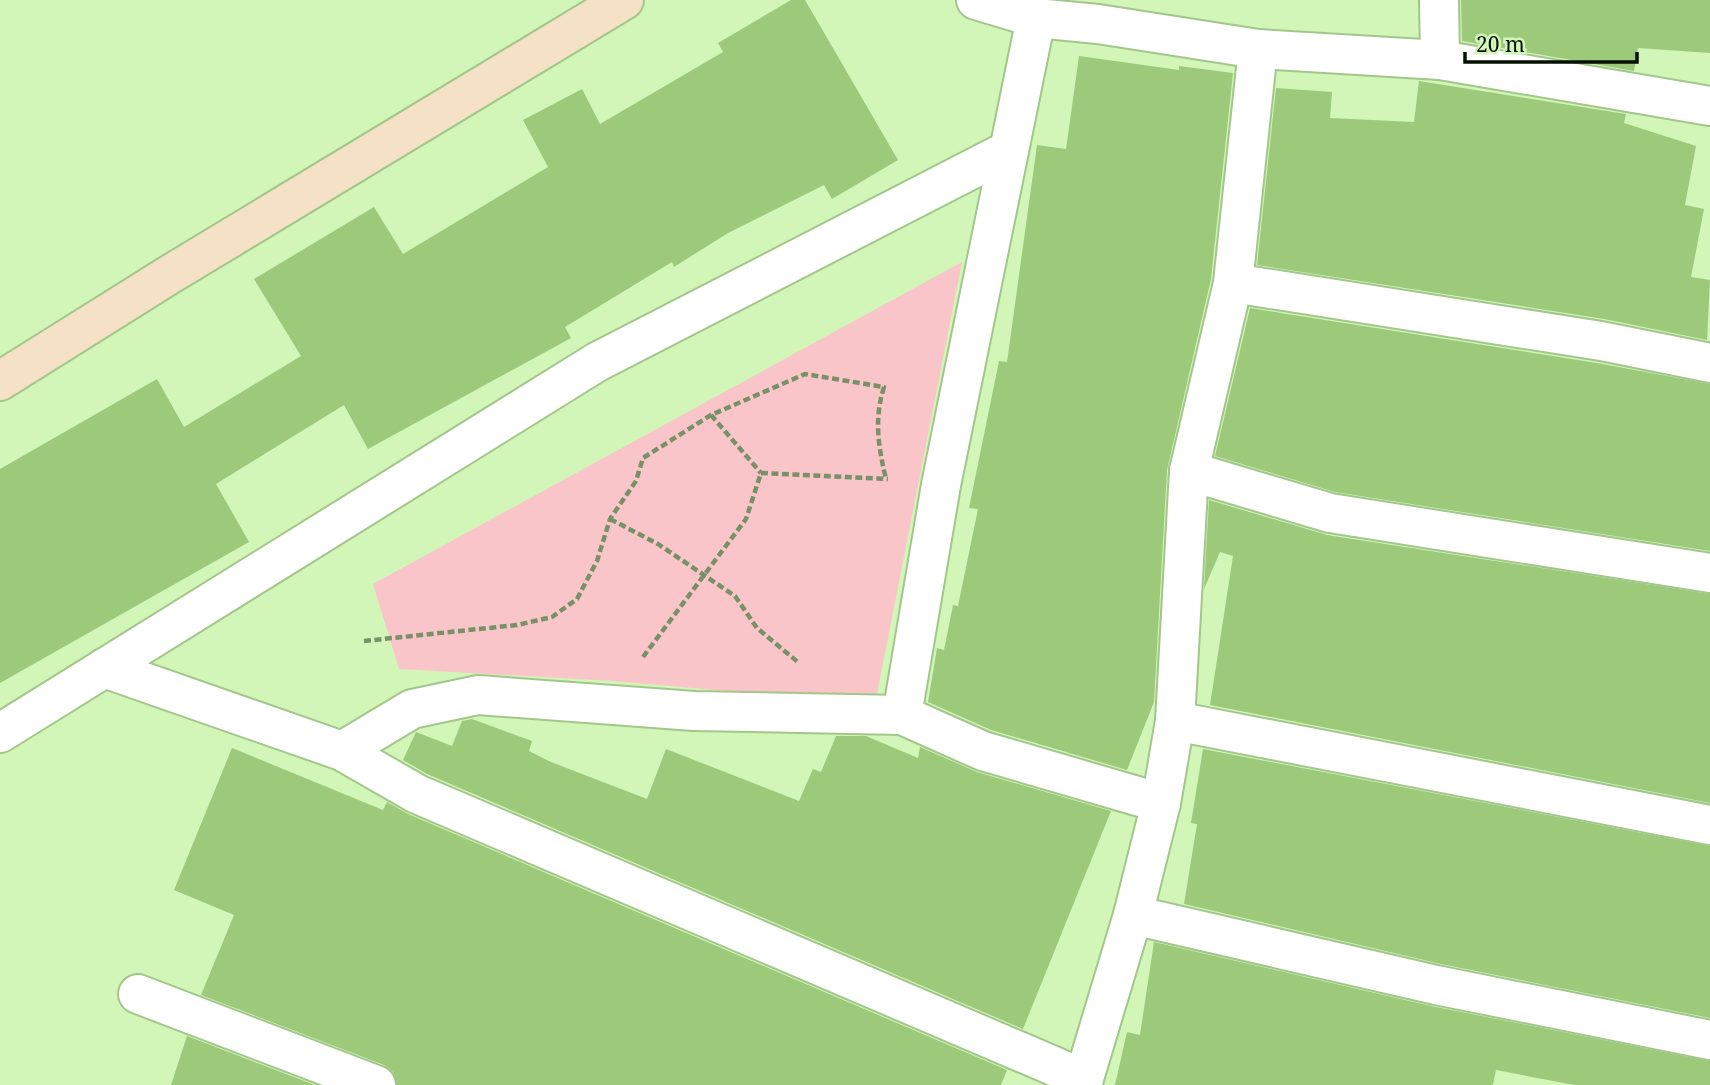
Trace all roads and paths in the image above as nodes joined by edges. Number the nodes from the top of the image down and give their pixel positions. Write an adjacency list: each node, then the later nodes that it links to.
1 (624, 0): 11 (main road)
2 (976, 0): 4 (street)
3 (1439, 0): 6 (street)
4 (1028, 10): 5 (street); 8 (street)
5 (1258, 49): 6 (street); 9 (street)
6 (1440, 60): 7 (street)
7 (1710, 106)
8 (1009, 150): 16 (street); 21 (street)
9 (1233, 283): 10 (street); 13 (street)
10 (1710, 363)
11 (0, 381)
12 (711, 415): 14 (path); 15 (path); 17 (path)
13 (1189, 471): 18 (street); 25 (street)
14 (761, 473): 15 (path); 19 (path)
15 (886, 479): 16 (path)
16 (941, 485): 24 (street)
17 (610, 519): 19 (path); 20 (path)
18 (1710, 573)
19 (705, 574): 22 (path); 23 (path)
20 (364, 641)
21 (104, 668): 26 (street); 27 (street)
22 (620, 707): 23 (street); 27 (street)
23 (801, 713): 24 (street)
24 (902, 715): 28 (street)
25 (1175, 721): 28 (street); 29 (street)
26 (0, 733)
27 (342, 751): 33 (street)
28 (1161, 803): 30 (street)
29 (1710, 825)
30 (1133, 915): 32 (street); 33 (street)
31 (138, 994): 34 (street)
32 (1710, 1040)
33 (1083, 1082)
34 (376, 1085)

